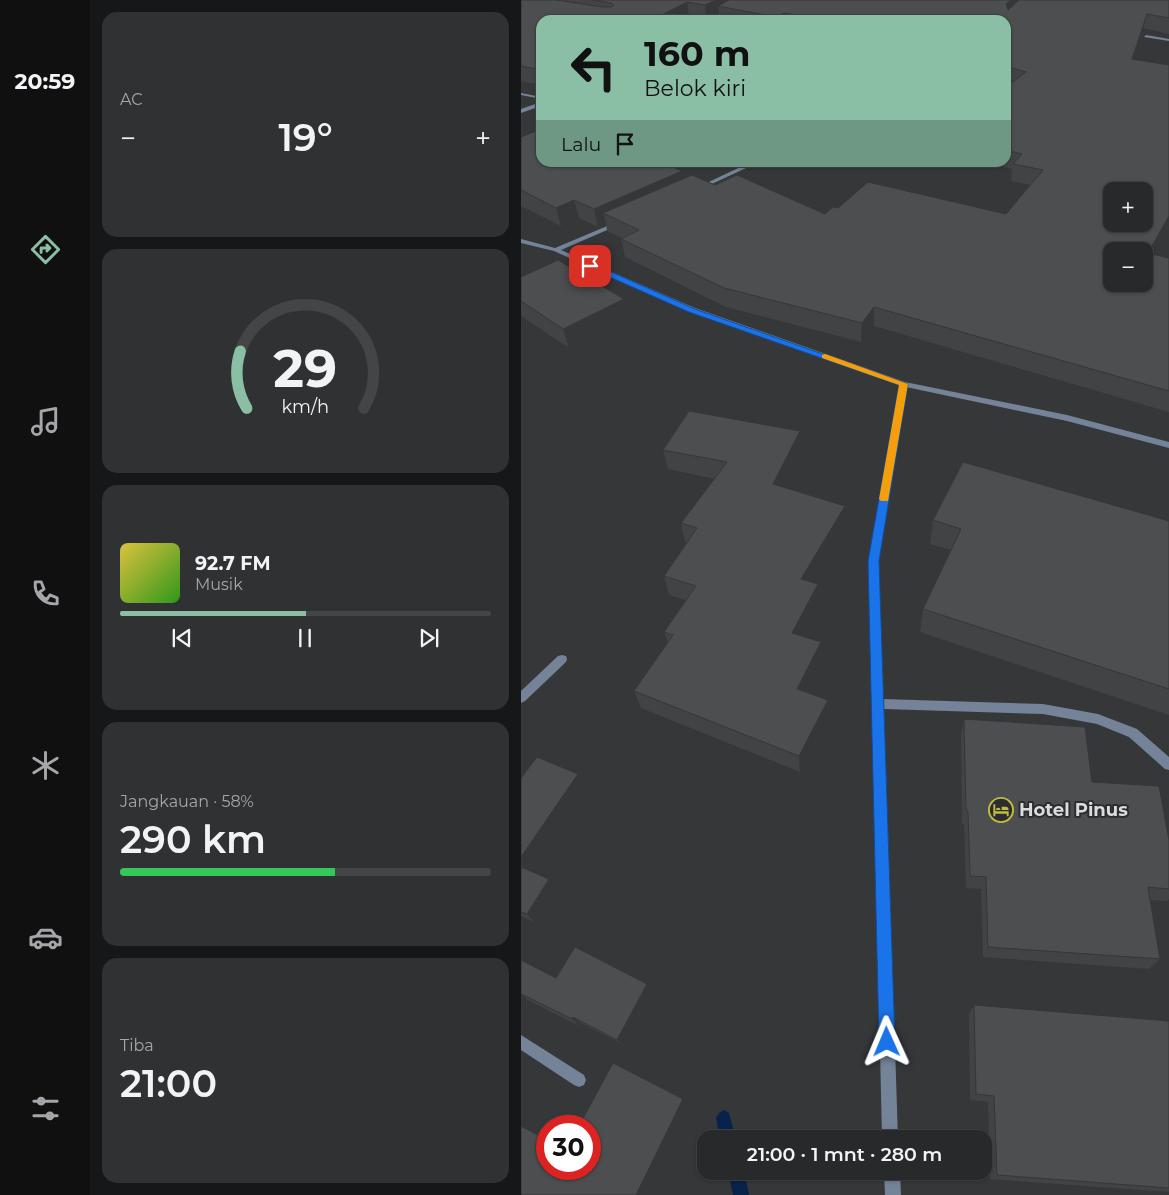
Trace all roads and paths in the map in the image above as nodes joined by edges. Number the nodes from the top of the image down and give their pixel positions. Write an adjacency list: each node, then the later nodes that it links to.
1 (751, 0): 2 (street)
2 (722, 15)
3 (1146, 36): 4 (street)
4 (1169, 40)
5 (521, 94): 6 (street)
6 (536, 97)
7 (536, 106): 8 (street)
8 (521, 111)
9 (746, 167): 10 (street)
10 (693, 190)
11 (629, 218): 13 (street)
12 (521, 241): 13 (street)
13 (556, 250): 14 (street)
14 (903, 384): 15 (street); 18 (street)
15 (1169, 445)
16 (562, 659): 17 (street)
17 (521, 698)
18 (878, 704): 19 (street); 22 (street)
19 (1169, 765)
20 (521, 1042): 21 (street)
21 (579, 1080)
22 (890, 1130)
23 (892, 1180): 24 (street)
24 (893, 1195)

